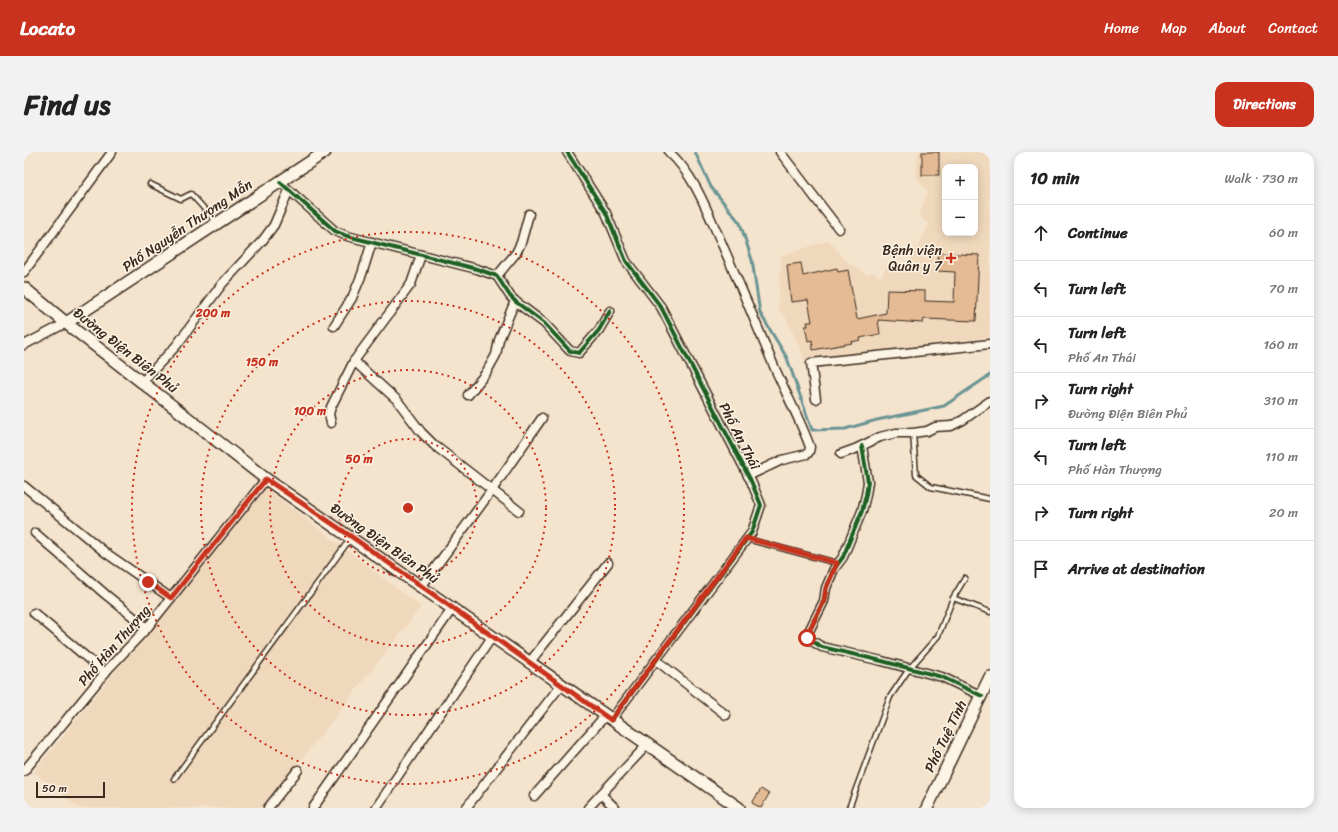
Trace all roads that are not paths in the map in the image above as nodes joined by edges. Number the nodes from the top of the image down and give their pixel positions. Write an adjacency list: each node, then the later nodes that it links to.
1 (112, 152): 14 (street)
2 (325, 152): 6 (main road, Phố Nguyễn Thượng Mẫn)
3 (567, 152): 33 (street, Phố An Thái)
4 (669, 152): 33 (street)
5 (780, 152): 11 (street)
6 (280, 182): 8 (street); 10 (main road, Phố Nguyễn Thượng Mẫn)
7 (150, 184): 10 (lane)
8 (289, 190): 12 (street); 24 (street)
9 (529, 214): 15 (street)
10 (218, 223): 19 (main road, Phố Nguyễn Thượng Mẫn)
11 (839, 229)
12 (372, 242): 13 (street); 20 (street)
13 (421, 255): 15 (street); 23 (street)
14 (24, 272)
15 (497, 276): 17 (street)
16 (24, 288): 19 (main road, Đường Điện Biên Phủ)
17 (515, 300): 18 (street); 25 (street)
18 (610, 311)
19 (66, 323): 22 (street); 24 (main road, Đường Điện Biên Phủ)
20 (334, 326)
21 (990, 344): 26 (street)
22 (24, 346)
23 (354, 361): 29 (street); 36 (street)
24 (142, 382): 34 (main road, Đường Điện Biên Phủ)
25 (468, 395)
26 (816, 399)
27 (990, 401): 30 (street)
28 (542, 418): 36 (street)
29 (331, 423)
30 (913, 433): 31 (street); 37 (lane)
31 (862, 446): 32 (street); 43 (street)
32 (841, 454)
33 (748, 476): 41 (street, Phố An Thái)
34 (266, 479): 40 (main road, Đường Điện Biên Phủ); 46 (street, Phố Hàn Thượng)
35 (24, 486): 46 (street)
36 (492, 490): 38 (street); 45 (street)
37 (990, 499)
38 (519, 510)
39 (35, 533): 51 (street)
40 (352, 537): 45 (main road, Đường Điện Biên Phủ); 65 (lane)
41 (746, 538): 43 (lane); 53 (street, Phố An Thái)
42 (608, 563): 54 (street)
43 (837, 563): 55 (street)
44 (965, 578): 47 (lane)
45 (421, 587): 48 (main road, Đường Điện Biên Phủ)
46 (171, 598): 51 (street, Phố Hàn Thượng)
47 (953, 598): 49 (lane); 55 (lane)
48 (452, 609): 52 (main road, Đường Điện Biên Phủ); 69 (street)
49 (990, 612)
50 (34, 613): 56 (street)
51 (147, 628): 56 (street, Phố Hàn Thượng)
52 (492, 637): 54 (main road, Đường Điện Biên Phủ); 70 (street)
53 (656, 660): 60 (street); 61 (street, Phố An Thái)
54 (529, 663): 58 (main road, Đường Điện Biên Phủ)
55 (909, 669): 59 (street); 75 (lane)
56 (105, 673): 63 (street, Phố Hàn Thượng)
57 (990, 677): 59 (main road, Phố Tuệ Tĩnh)
58 (561, 685): 61 (main road, Đường Điện Biên Phủ); 71 (street)
59 (982, 696): 76 (main road, Phố Tuệ Tĩnh)
60 (726, 715)
61 (608, 718): 62 (main road, Đường Điện Biên Phủ); 67 (street, Phố An Thái)
62 (647, 745): 66 (street); 74 (main road, Đường Điện Biên Phủ)
63 (24, 770)
64 (298, 770): 68 (street)
65 (174, 779)
66 (601, 794): 72 (street); 73 (street)
67 (534, 796)
68 (268, 808)
69 (313, 808)
70 (376, 808)
71 (466, 808)
72 (588, 808)
73 (616, 808)
74 (739, 808)
75 (849, 808)
76 (927, 808)

